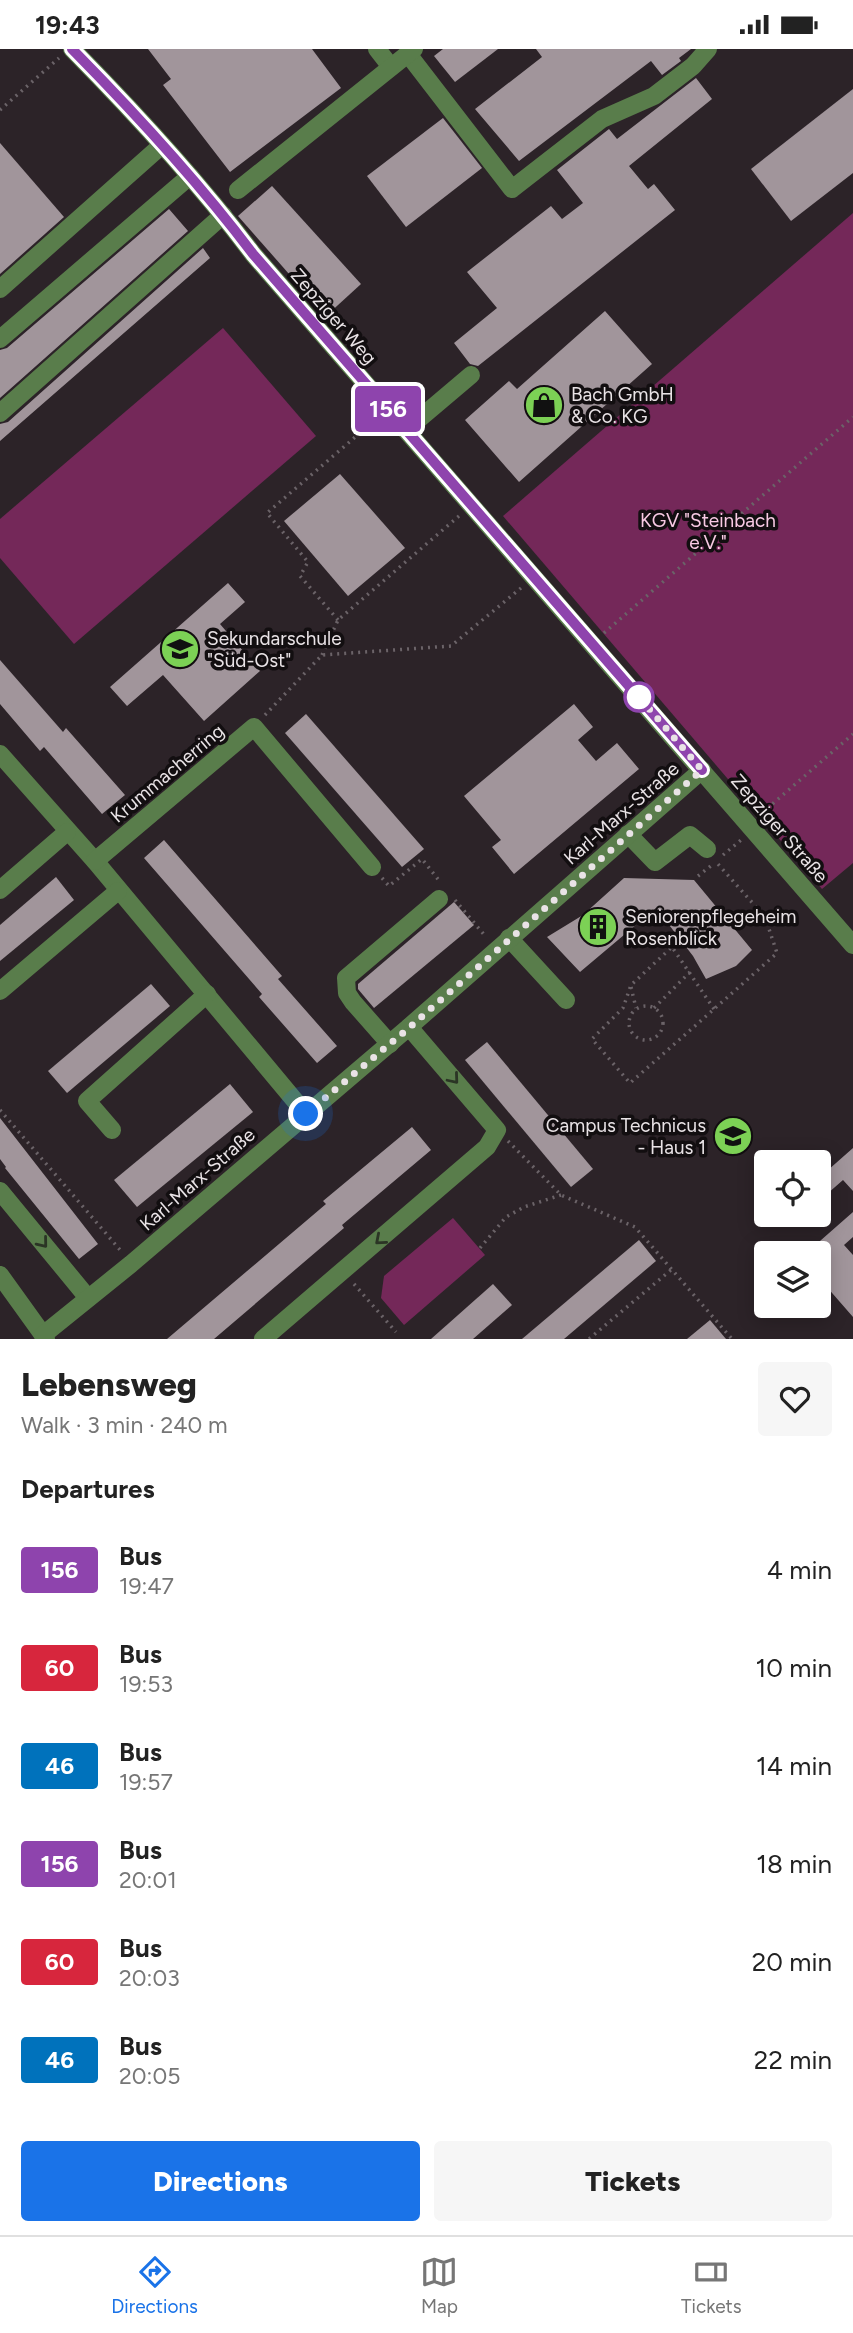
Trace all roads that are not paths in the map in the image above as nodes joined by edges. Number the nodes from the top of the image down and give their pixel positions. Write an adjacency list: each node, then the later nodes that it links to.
1 (377, 49): 5 (street)
2 (708, 49): 3 (street)
3 (411, 52): 5 (street)
4 (66, 53): 6 (street, Zepziger Weg)
5 (391, 67): 8 (street)
6 (162, 145): 7 (street, Zepziger Weg); 10 (street)
7 (190, 176): 9 (street, Zepziger Weg); 11 (street)
8 (238, 190)
9 (223, 215): 13 (street); 14 (street, Zepziger Weg)
10 (0, 289)
11 (0, 339)
12 (471, 375): 14 (street)
13 (0, 413)
14 (406, 430): 16 (street, Zepziger Weg)
15 (0, 754): 17 (street)
16 (702, 770): 18 (street, Karl-Marx-Straße); 26 (street, Zepziger Straße)
17 (67, 832): 20 (street); 22 (street)
18 (628, 834): 19 (street); 25 (street, Karl-Marx-Straße)
19 (711, 855)
20 (95, 861): 21 (street, Krummacherring); 23 (street)
21 (372, 867)
22 (0, 890)
23 (118, 891): 27 (street); 28 (street)
24 (439, 899): 31 (street)
25 (509, 937): 29 (street); 30 (street, Karl-Marx-Straße)
26 (853, 945)
27 (0, 991)
28 (207, 994): 32 (street); 33 (street)
29 (566, 1000)
30 (410, 1027): 31 (street, Karl-Marx-Straße); 38 (street, one-way to 38)
31 (390, 1044): 32 (street, Karl-Marx-Straße)
32 (306, 1114): 36 (street, Karl-Marx-Straße)
33 (112, 1130)
34 (0, 1191): 36 (street, one-way to 36)
35 (0, 1275): 37 (street)
36 (88, 1298): 37 (street, Karl-Marx-Straße)
37 (45, 1337)
38 (263, 1339)

